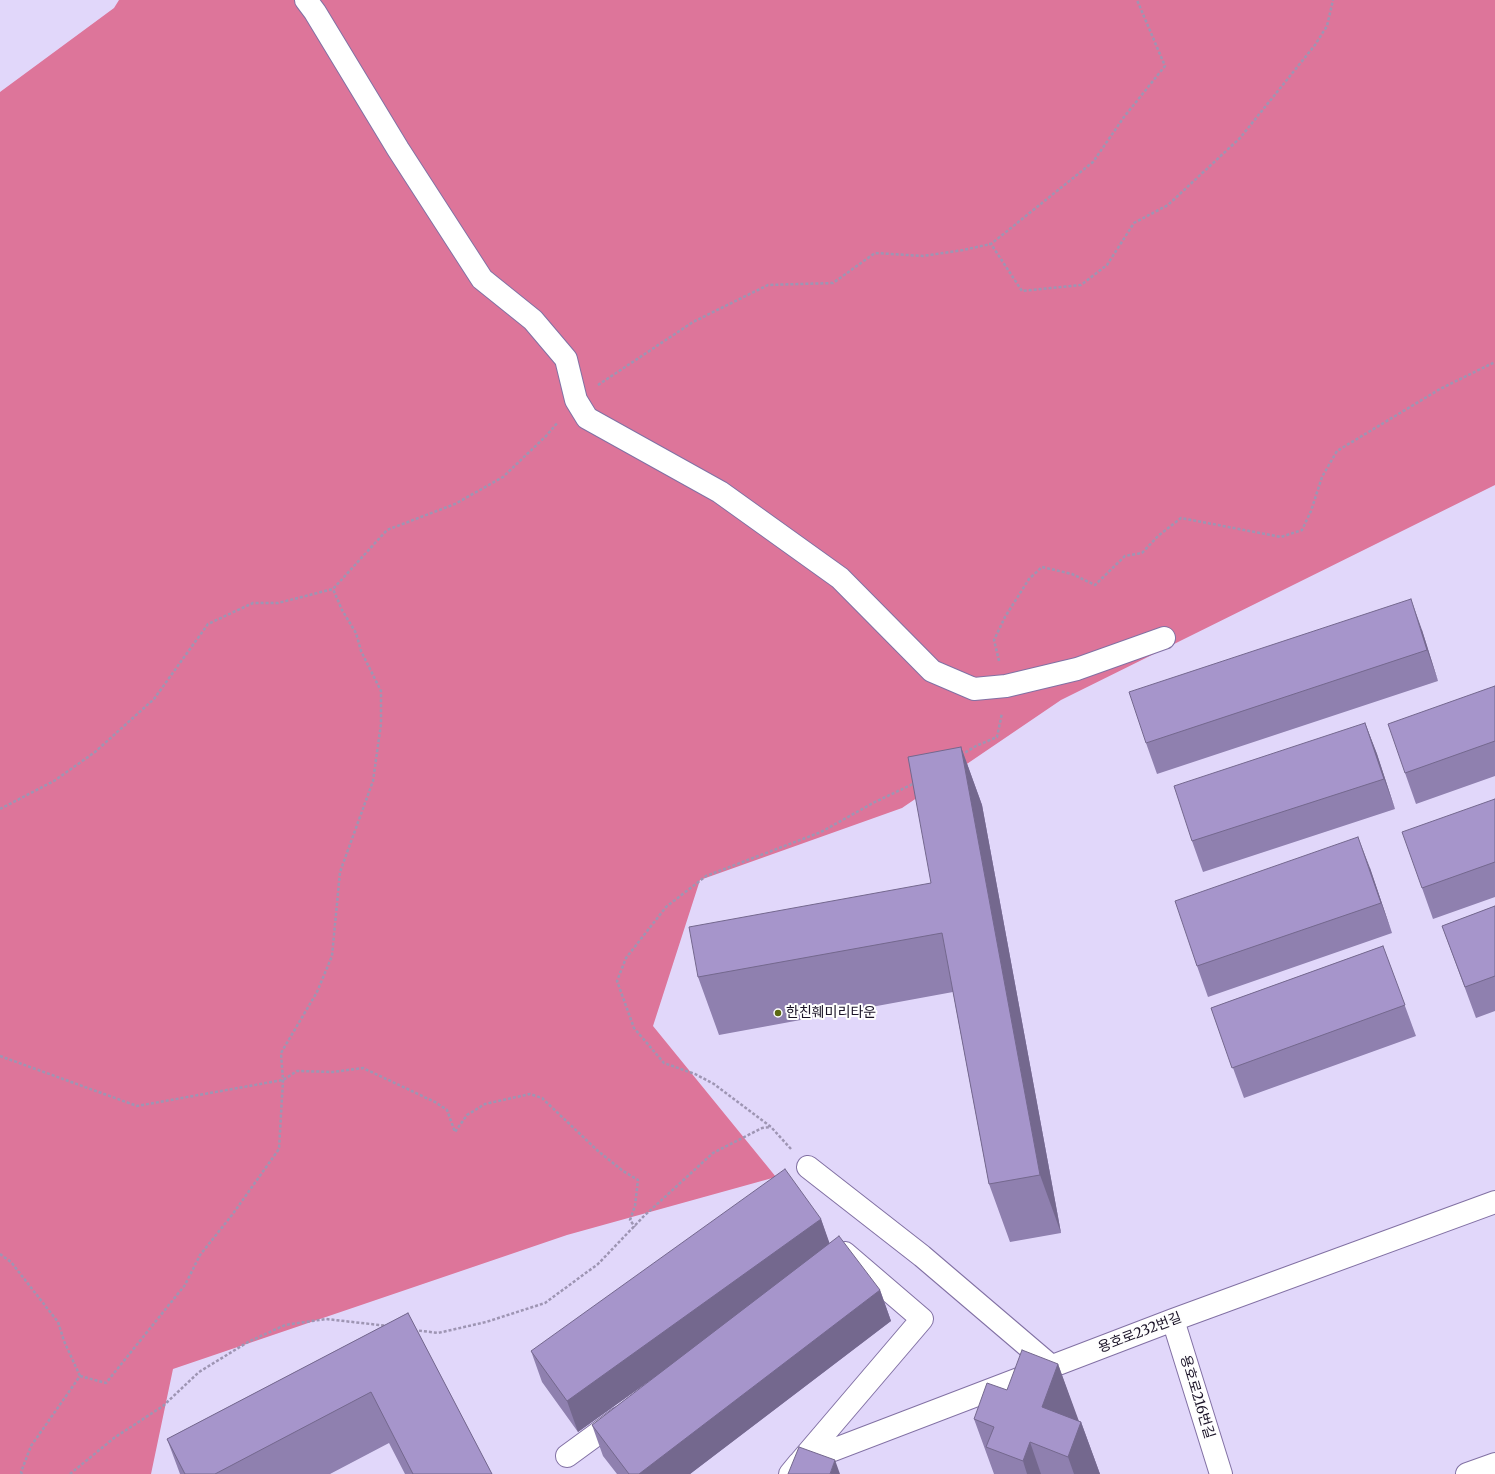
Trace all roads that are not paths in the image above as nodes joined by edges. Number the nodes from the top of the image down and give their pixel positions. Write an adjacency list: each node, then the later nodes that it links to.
1 (306, 0): 2 (street)
2 (1164, 638)
3 (808, 1167): 7 (street)
4 (1495, 1202): 6 (street, 용호로232번길)
5 (826, 1267): 11 (street)
6 (1173, 1320): 7 (street, 용호로232번길); 12 (street, 용호로216번길)
7 (1051, 1366): 11 (street, 용호로232번길)
8 (636, 1405): 9 (street)
9 (567, 1456)
10 (1495, 1464): 13 (street)
11 (795, 1469)
12 (1221, 1474)
13 (1467, 1474)

